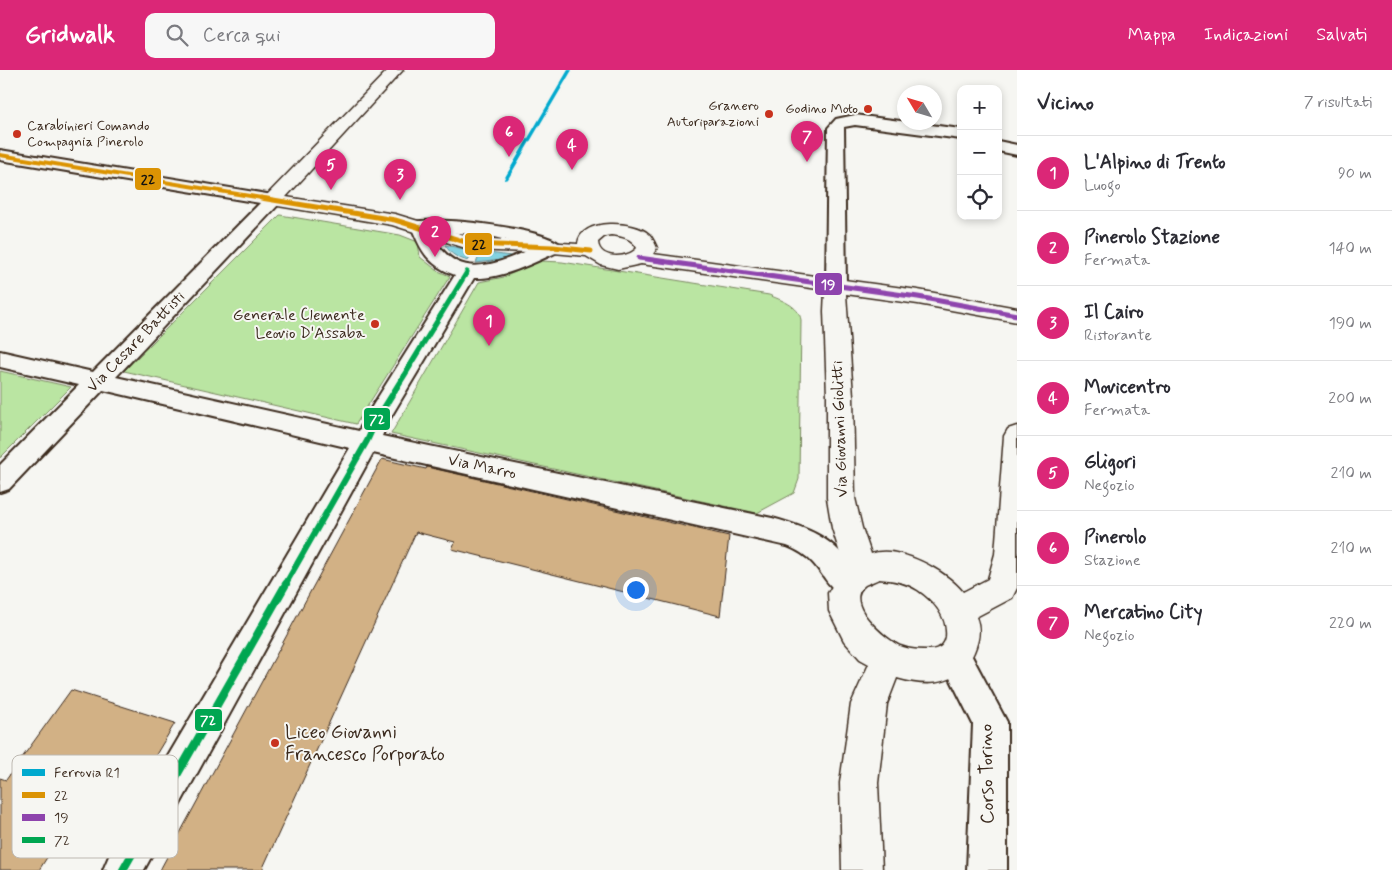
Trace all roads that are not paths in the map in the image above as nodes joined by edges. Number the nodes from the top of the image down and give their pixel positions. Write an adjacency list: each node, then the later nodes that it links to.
1 (396, 70): 6 (street)
2 (957, 133): 12 (street)
3 (1002, 147): 4 (street)
4 (1017, 150)
5 (0, 155): 6 (street)
6 (272, 200): 7 (street); 15 (street, Via Cesare Battisti)
7 (420, 226): 8 (street); 11 (street)
8 (553, 247): 9 (street); 11 (street)
9 (591, 252): 10 (street); 10 (street)
10 (639, 258): 12 (street)
11 (463, 278): 17 (street)
12 (836, 286): 13 (street); 19 (street, Via Giovanni Giolitti)
13 (1017, 315)
14 (0, 358): 15 (street, Via Marro)
15 (99, 380): 17 (street, Via Marro); 18 (street, Via Cesare Battisti)
16 (1017, 436): 20 (street)
17 (367, 441): 19 (street, Via Marro); 23 (street)
18 (0, 482)
19 (854, 576): 20 (street); 22 (street)
20 (957, 611): 21 (street)
21 (955, 656): 22 (street); 27 (street, Corso Torino)
22 (888, 659): 26 (street)
23 (178, 773)
24 (130, 858): 25 (street)
25 (123, 870)
26 (862, 870)
27 (987, 870)

